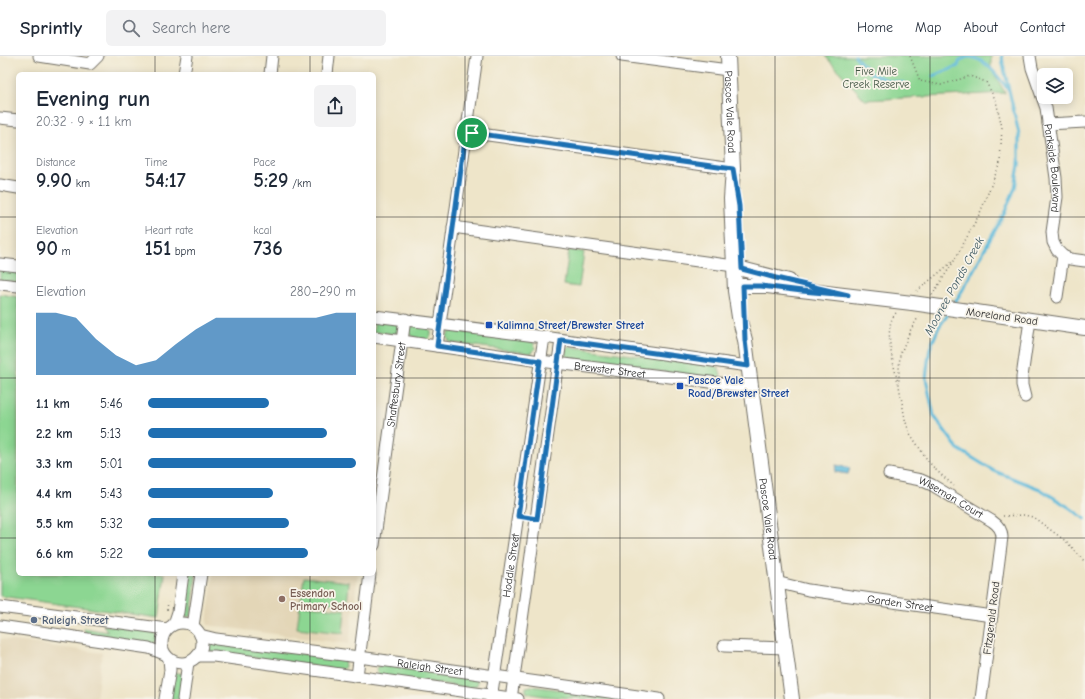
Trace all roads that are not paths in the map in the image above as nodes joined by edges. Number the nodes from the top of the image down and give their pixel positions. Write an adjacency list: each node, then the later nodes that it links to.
1 (39, 56): 2 (street)
2 (98, 56)
3 (187, 56): 11 (street)
4 (272, 56): 12 (street)
5 (329, 56): 13 (street)
6 (476, 56): 18 (street)
7 (622, 56): 10 (street)
8 (728, 56): 10 (main road, Pascoe Vale Road)
9 (1030, 56): 17 (street, Parkside Boulevard)
10 (728, 70): 19 (main road, Pascoe Vale Road)
11 (184, 72)
12 (270, 72)
13 (327, 72)
14 (0, 118): 15 (street)
15 (16, 120)
16 (1085, 122): 17 (street)
17 (1048, 124): 23 (street, Parkside Boulevard)
18 (466, 132): 19 (street); 22 (street)
19 (733, 169): 27 (main road, Pascoe Vale Road)
20 (0, 185): 21 (street)
21 (16, 188)
22 (453, 227): 27 (street); 36 (street)
23 (1063, 256): 24 (street); 32 (street)
24 (1085, 261)
25 (0, 264): 26 (street)
26 (16, 266)
27 (737, 268): 30 (main road, Pascoe Vale Road); 31 (main road, Moreland Road)
28 (0, 284): 29 (street)
29 (16, 286)
30 (739, 286): 31 (main road, Moreland Road); 45 (main road, Pascoe Vale Road)
31 (848, 295): 35 (main road, Moreland Road, bridge)
32 (1057, 297)
33 (376, 316): 34 (street, Brewster Street)
34 (405, 319): 36 (street, Brewster Street); 41 (street, Shaftesbury Street)
35 (1030, 320): 37 (main road, Moreland Road); 47 (street)
36 (439, 324): 39 (street, Brewster Street); 42 (street)
37 (1085, 328)
38 (376, 337): 41 (street, Brewster Street)
39 (544, 337): 40 (street, Brewster Street); 43 (street, Hoddle Street)
40 (561, 340): 44 (street, Hoddle Street); 45 (street, Brewster Street)
41 (402, 341): 42 (street, Brewster Street); 51 (street, Shaftesbury Street)
42 (437, 346): 43 (street, Brewster Street)
43 (540, 361): 44 (street, Brewster Street); 49 (street, Hoddle Street)
44 (558, 363): 46 (street, Brewster Street); 50 (street, Hoddle Street)
45 (748, 366): 46 (main road, Pascoe Vale Road)
46 (751, 387): 56 (main road, Pascoe Vale Road)
47 (1025, 397)
48 (889, 474): 52 (street, Wiseman Court)
49 (518, 516): 50 (street); 70 (street, Hoddle Street)
50 (537, 519): 71 (street, Hoddle Street)
51 (376, 530)
52 (1002, 537): 58 (street, Fitzgerald Road)
53 (183, 576): 61 (street)
54 (201, 576): 60 (street)
55 (370, 576): 67 (street)
56 (777, 588): 58 (street, Garden Street); 64 (main road, Pascoe Vale Road)
57 (0, 607): 61 (street)
58 (992, 616): 78 (street, Fitzgerald Road)
59 (0, 626): 65 (street)
60 (192, 626): 61 (street); 62 (street)
61 (170, 627): 65 (street)
62 (200, 635): 66 (street); 67 (street, Raleigh Street)
63 (724, 646): 64 (street)
64 (785, 648): 77 (main road, Pascoe Vale Road)
65 (167, 656): 68 (street); 73 (street)
66 (197, 656): 68 (street); 69 (street, Raleigh Street)
67 (359, 657): 69 (street); 70 (street, Raleigh Street)
68 (188, 662): 74 (street)
69 (356, 676): 72 (street, Raleigh Street)
70 (494, 677): 71 (street, Raleigh Street); 72 (street, Hoddle Street)
71 (514, 680): 75 (street, Hoddle Street); 76 (street, Raleigh Street)
72 (492, 697): 75 (street, Raleigh Street)
73 (165, 699)
74 (183, 699)
75 (514, 699)
76 (659, 699)
77 (792, 699)
78 (981, 699)

